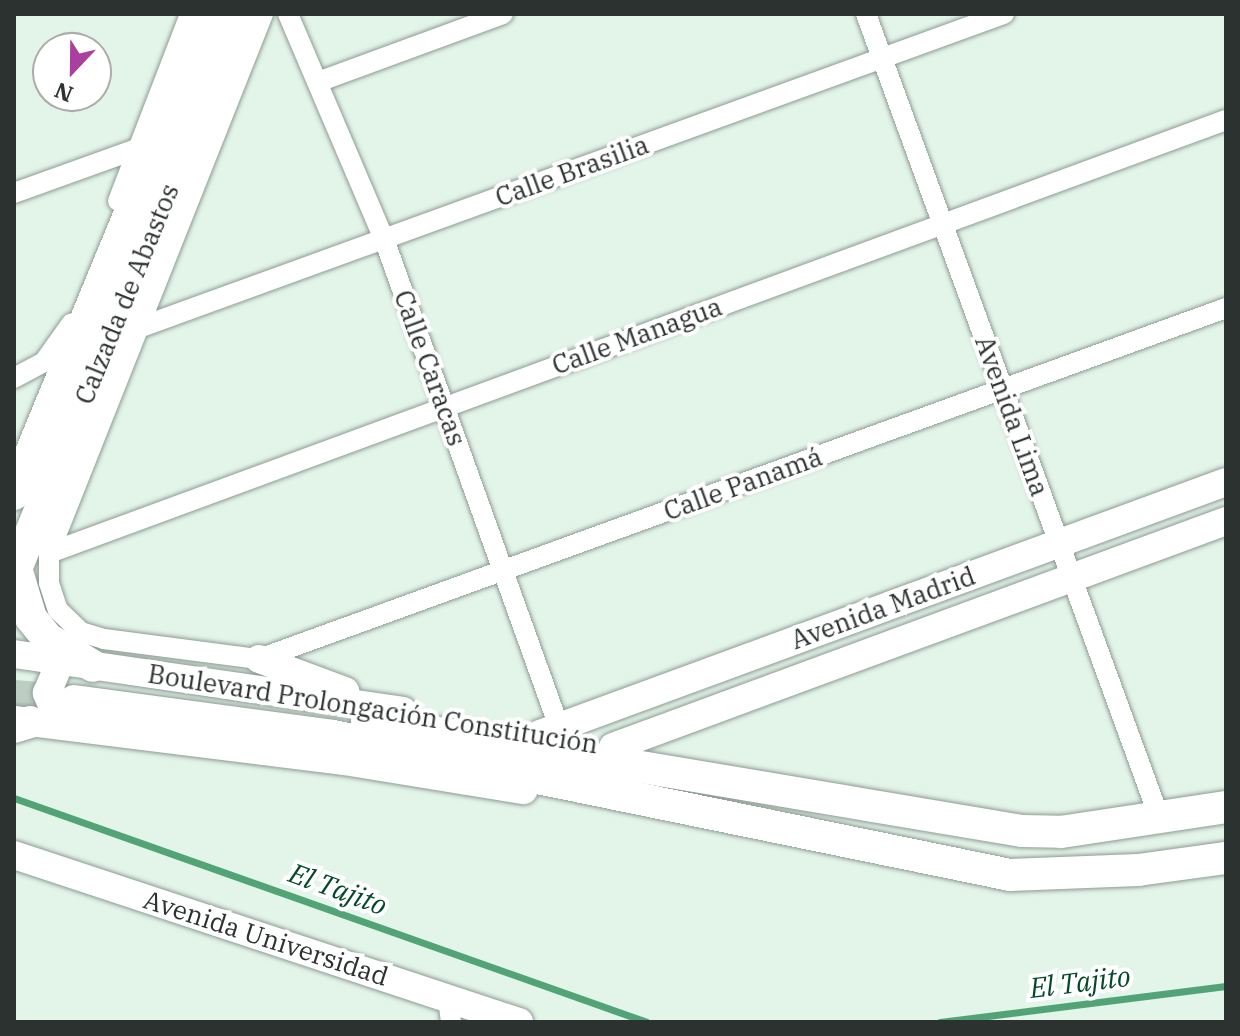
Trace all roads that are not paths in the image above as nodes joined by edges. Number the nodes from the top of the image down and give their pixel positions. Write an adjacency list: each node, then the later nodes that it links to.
1 (190, 14): 12 (street)
2 (212, 14): 22 (main road, Calzada de Abastos)
3 (242, 14): 26 (main road, Calzada de Abastos)
4 (263, 14): 17 (street)
5 (288, 14): 10 (street, Calle Caracas)
6 (503, 14): 10 (street)
7 (866, 14): 9 (street, Avenida Lima)
8 (1004, 14): 9 (street, Calle Brasilia)
9 (882, 60): 14 (street, Avenida Lima); 15 (street, Calle Brasilia)
10 (318, 82): 15 (street, Calle Caracas)
11 (1226, 120): 14 (street, Calle Managua)
12 (139, 148): 13 (street); 18 (street)
13 (14, 193)
14 (943, 224): 19 (street, Avenida Lima); 20 (street, Calle Managua)
15 (384, 239): 17 (street, Calle Brasilia); 20 (street, Calle Caracas)
16 (1226, 308): 19 (street, Calle Panamá)
17 (141, 327): 25 (street)
18 (14, 378)
19 (1003, 389): 24 (street, Avenida Lima); 27 (street, Calle Panamá)
20 (444, 407): 25 (street, Calle Managua); 27 (street, Calle Caracas)
21 (1226, 482): 24 (street, Avenida Madrid)
22 (14, 494)
23 (1226, 521): 28 (street, Avenida Madrid)
24 (1059, 543): 28 (street, Avenida Lima); 33 (street, Avenida Madrid)
25 (49, 553): 30 (street)
26 (15, 571): 31 (main road)
27 (502, 571): 30 (street, Calle Panamá); 33 (street, Calle Caracas)
28 (1072, 577): 34 (street, Avenida Madrid); 37 (street, Avenida Lima)
29 (14, 654): 31 (street, Boulevard Prolongación Constitución)
30 (259, 659): 32 (street)
31 (52, 701): 32 (street, Boulevard Prolongación Constitución); 35 (main road, Boulevard Prolongación Constitución); 39 (main road, Boulevard Prolongación Constitución)
32 (387, 709): 33 (street, Boulevard Prolongación Constitución)
33 (550, 731): 34 (street, Boulevard Prolongación Constitución)
34 (613, 747): 35 (street, Boulevard Prolongación Constitución)
35 (727, 783): 37 (main road, Boulevard Prolongación Constitución)
36 (1226, 807): 37 (main road, Boulevard Prolongación Constitución)
37 (1159, 817)
38 (14, 855): 40 (street, Avenida Universidad)
39 (1226, 858)
40 (449, 1010): 41 (street, Avenida Universidad)
41 (519, 1022)

